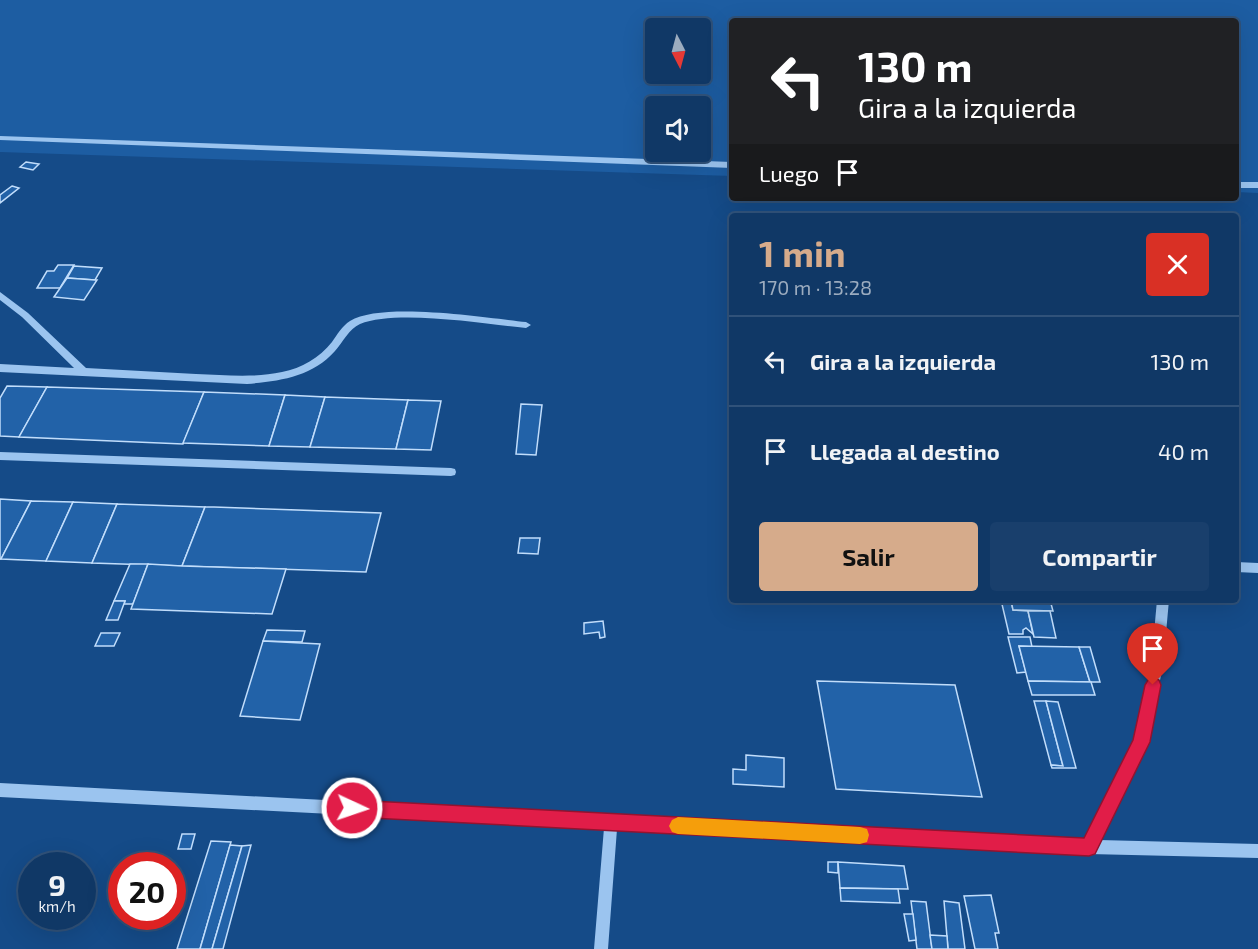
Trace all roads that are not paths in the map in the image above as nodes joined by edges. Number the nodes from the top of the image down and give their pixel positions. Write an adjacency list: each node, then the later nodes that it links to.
1 (0, 138): 2 (lane)
2 (729, 165)
3 (1239, 184): 4 (lane)
4 (1258, 185)
5 (0, 295): 8 (lane)
6 (526, 326): 8 (lane)
7 (0, 368): 8 (lane)
8 (83, 371)
9 (0, 456): 10 (lane)
10 (451, 472)
11 (1239, 567): 12 (lane)
12 (1258, 568)
13 (1163, 603): 16 (lane)
14 (0, 790): 15 (lane)
15 (611, 822): 16 (lane); 18 (lane)
16 (1089, 848): 17 (lane)
17 (1258, 851)
18 (601, 949)

